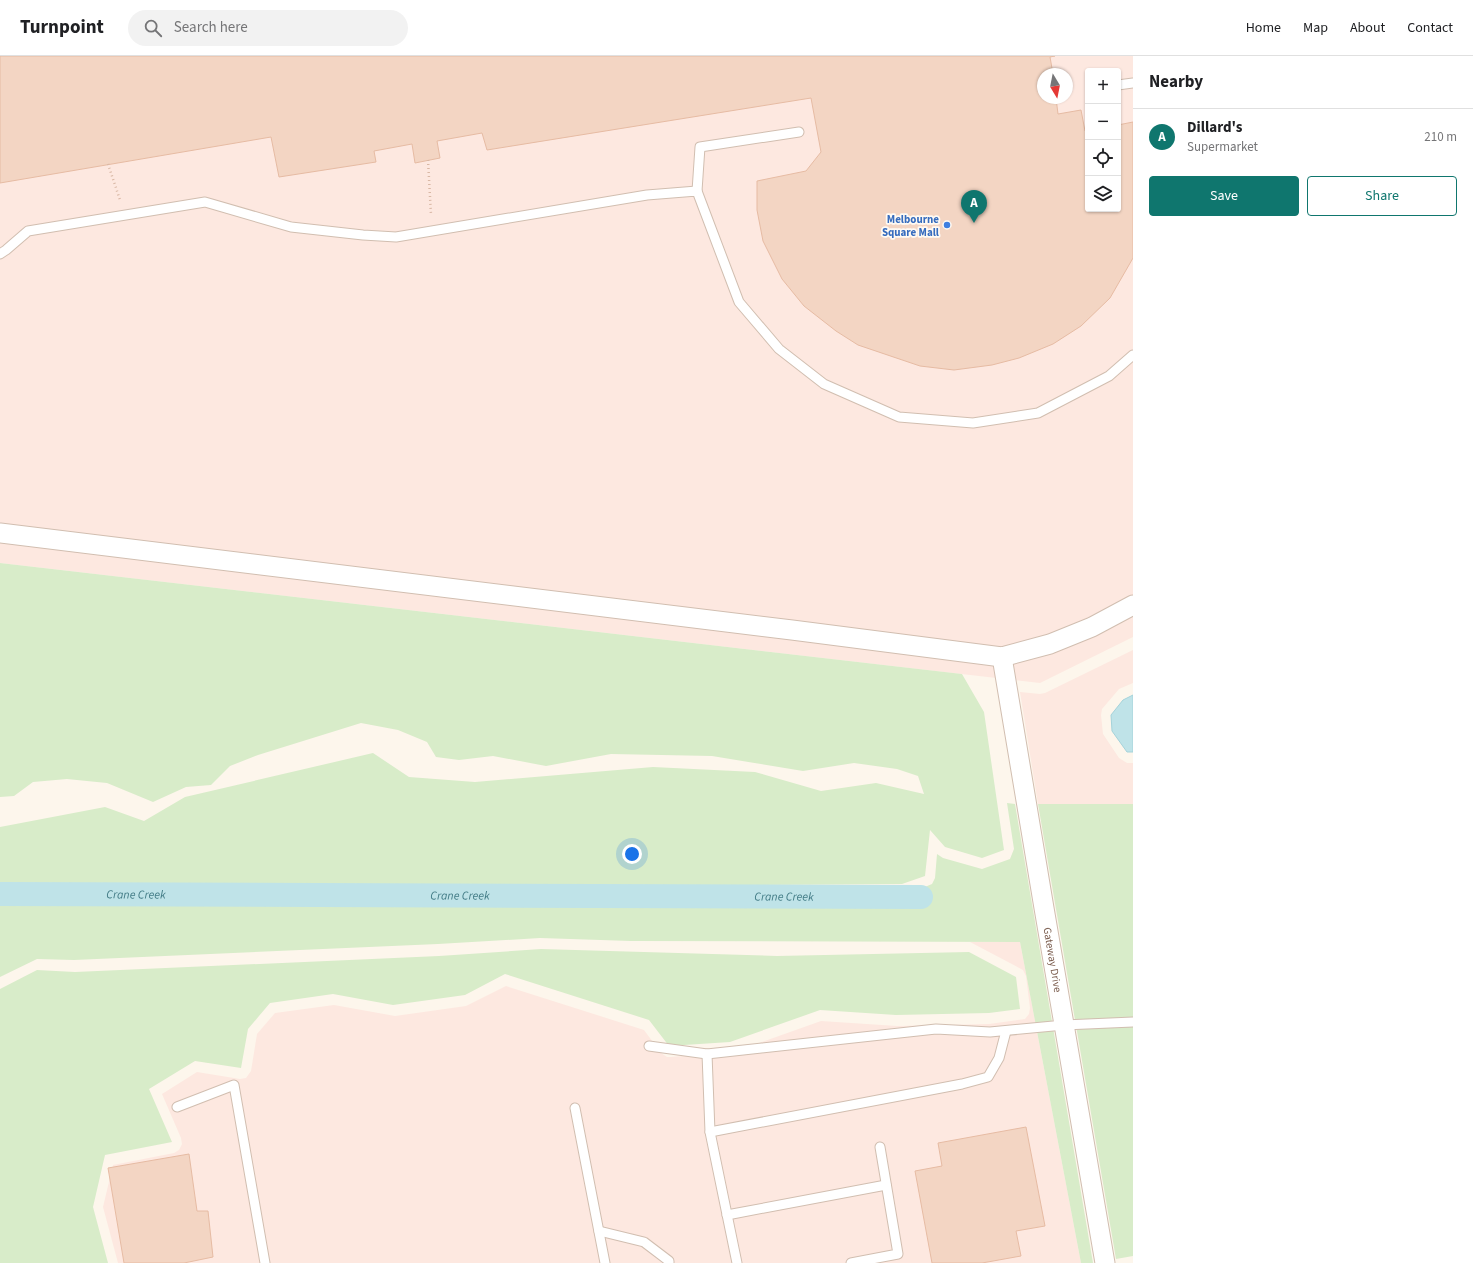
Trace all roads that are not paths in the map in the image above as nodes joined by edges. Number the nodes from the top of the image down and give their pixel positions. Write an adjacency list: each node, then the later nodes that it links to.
1 (1133, 83): 2 (lane)
2 (1121, 85)
3 (799, 132): 4 (lane)
4 (697, 191): 5 (lane); 6 (lane)
5 (0, 254)
6 (1133, 355)
7 (0, 533): 9 (street)
8 (1133, 605): 9 (street)
9 (1002, 657): 11 (street, Gateway Drive)
10 (1133, 1022): 11 (lane)
11 (1064, 1025): 12 (lane); 27 (street, Gateway Drive)
12 (1006, 1031): 14 (lane); 17 (lane)
13 (649, 1046): 14 (lane)
14 (708, 1054): 17 (lane)
15 (177, 1107): 22 (lane)
16 (575, 1108): 21 (lane)
17 (710, 1132): 20 (lane)
18 (880, 1147): 19 (lane)
19 (886, 1185): 20 (lane); 26 (lane)
20 (727, 1215): 25 (lane)
21 (599, 1230): 23 (lane); 24 (lane)
22 (265, 1263)
23 (605, 1263)
24 (669, 1263)
25 (737, 1263)
26 (851, 1263)
27 (1105, 1263)

